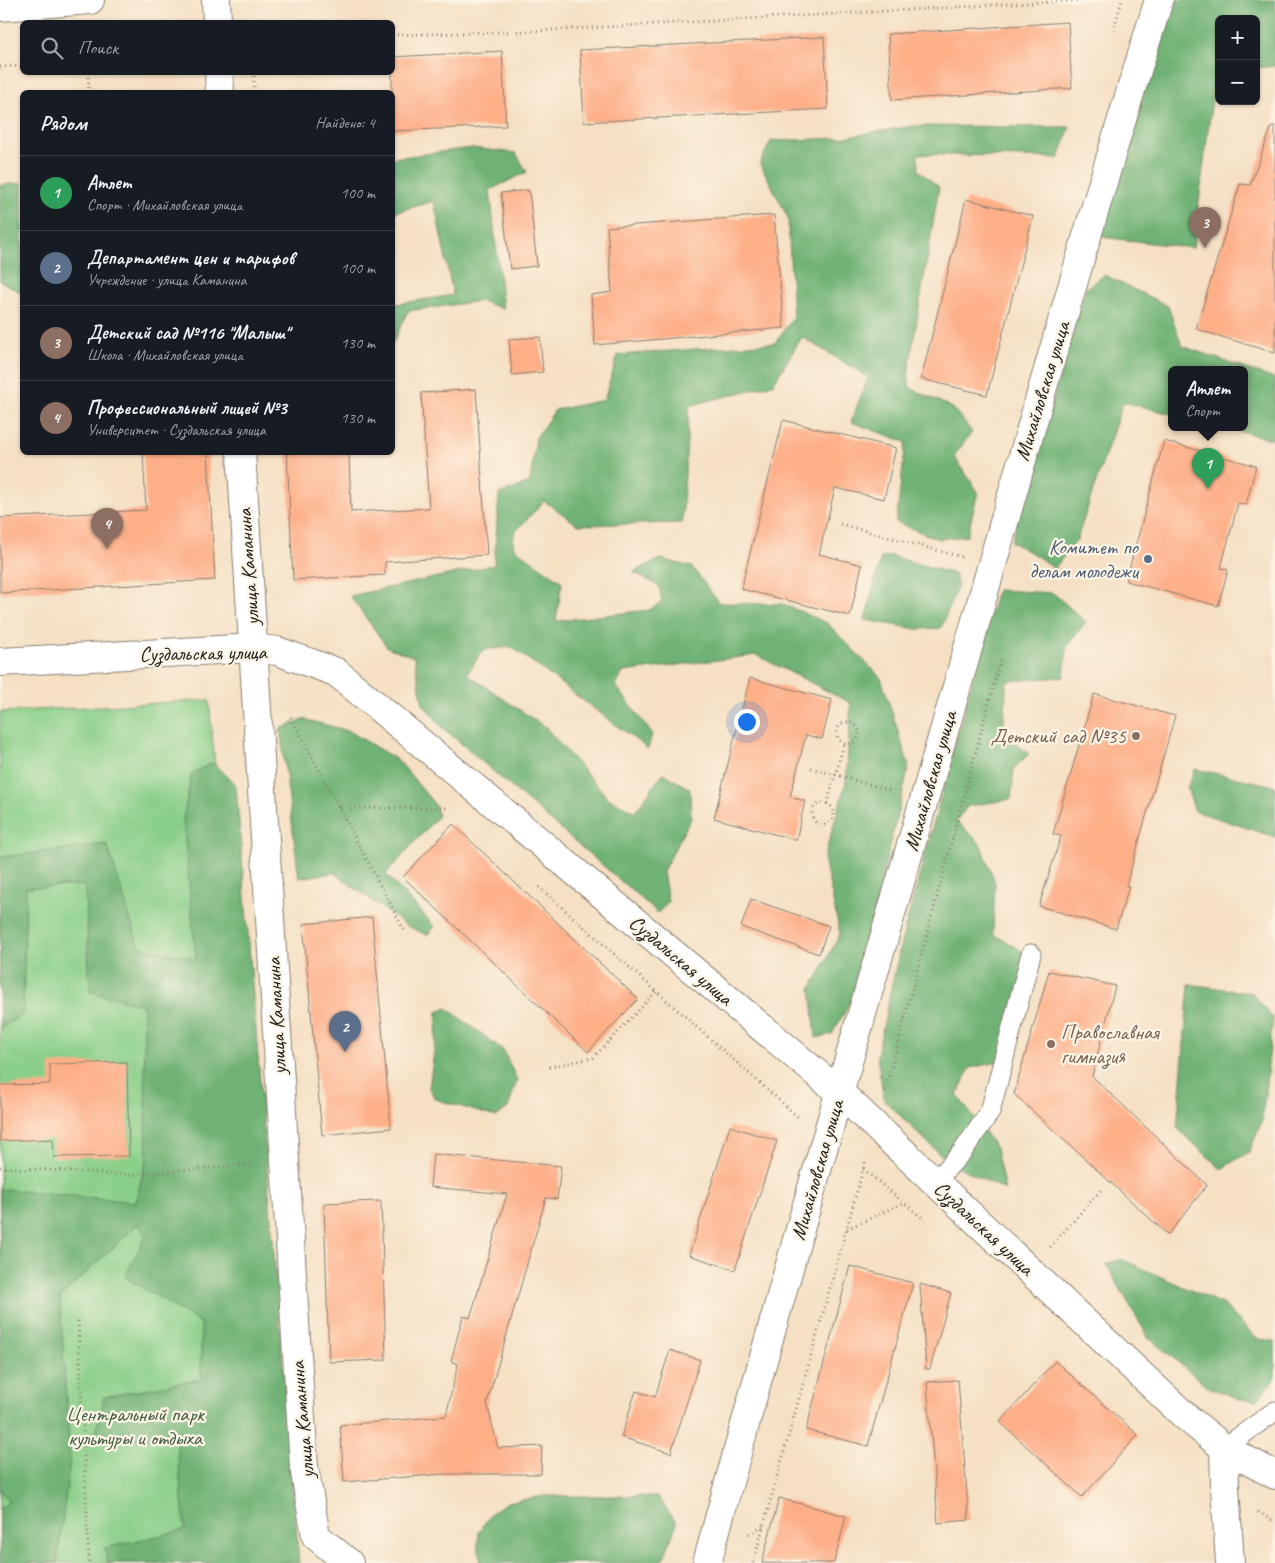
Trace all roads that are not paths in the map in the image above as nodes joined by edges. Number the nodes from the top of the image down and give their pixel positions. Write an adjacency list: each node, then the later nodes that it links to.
1 (90, 0): 4 (street)
2 (216, 0): 6 (street)
3 (1159, 0): 13 (street, Михайловская улица)
4 (47, 2): 5 (street)
5 (0, 7)
6 (217, 20)
7 (219, 75): 8 (street)
8 (220, 90)
9 (241, 455): 10 (street, улица Каманина)
10 (254, 648): 11 (street, Суздальская улица); 13 (street, Суздальская улица); 18 (street, улица Каманина)
11 (0, 662)
12 (1031, 954): 14 (lane)
13 (839, 1092): 14 (street, Суздальская улица); 19 (street, Михайловская улица)
14 (936, 1182): 16 (street, Суздальская улица)
15 (1275, 1411): 16 (lane)
16 (1224, 1448): 17 (street, Суздальская улица); 20 (street)
17 (1275, 1475)
18 (349, 1563)
19 (707, 1563)
20 (1230, 1563)

